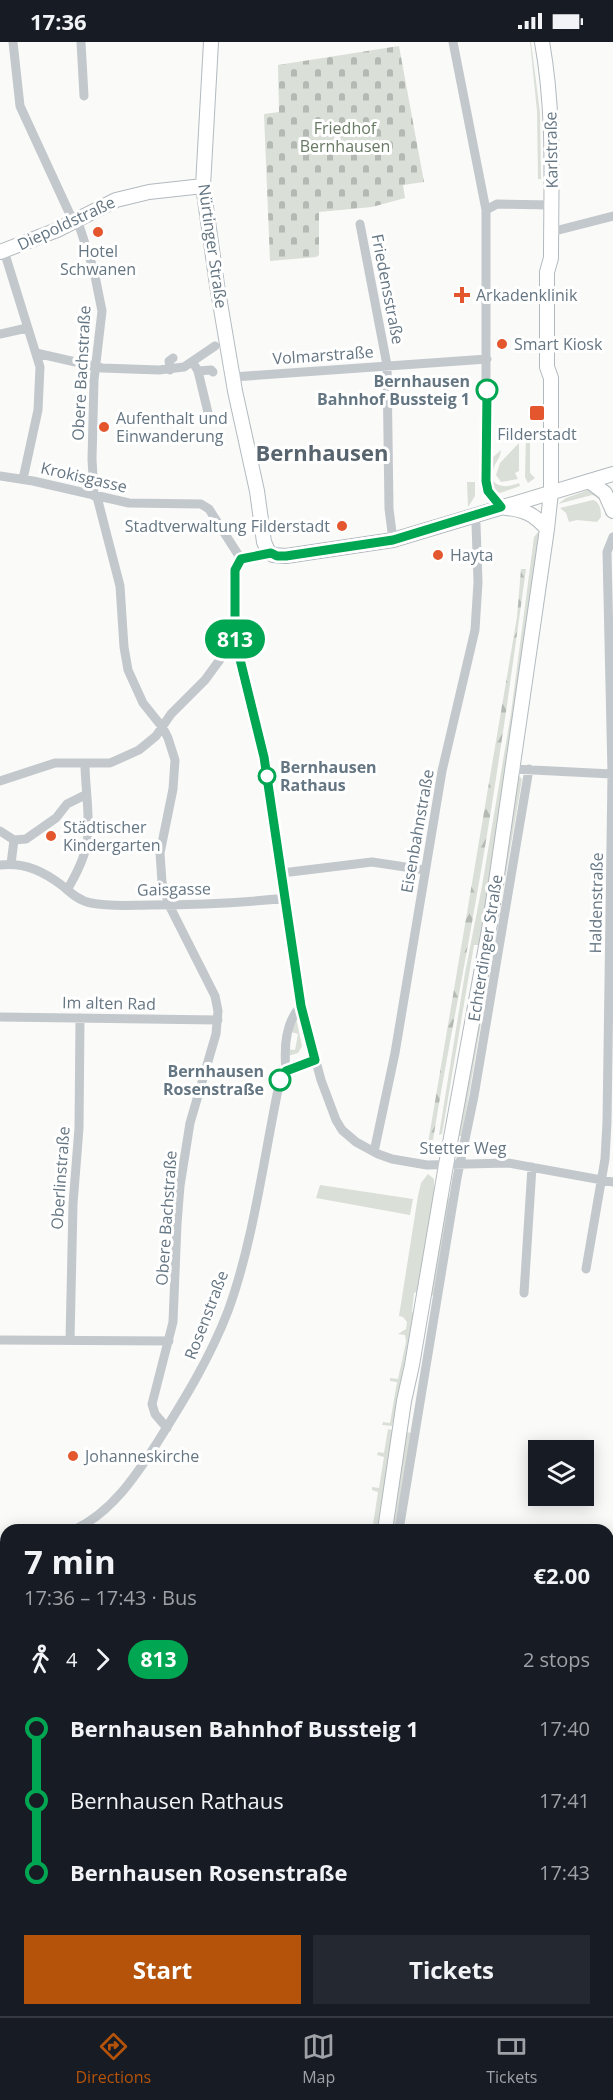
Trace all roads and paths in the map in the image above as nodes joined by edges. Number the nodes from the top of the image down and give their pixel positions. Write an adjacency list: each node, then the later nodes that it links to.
1 (13, 42): 11 (street, Obere Bachstraße)
2 (81, 42): 6 (street)
3 (211, 42): 7 (main road, Nürtinger Straße)
4 (453, 42): 9 (street)
5 (542, 42): 8 (main road, Karlstraße)
6 (84, 96)
7 (203, 186): 11 (main road, Diepoldstraße); 27 (main road, Nürtinger Straße)
8 (552, 205): 9 (street); 13 (main road, Karlstraße)
9 (486, 210): 21 (street)
10 (613, 216): 13 (street)
11 (75, 220): 14 (main road, Diepoldstraße); 23 (street, Obere Bachstraße)
12 (360, 224): 22 (street, Friedensstraße)
13 (551, 232): 33 (main road, Karlstraße)
14 (2, 251): 15 (street)
15 (27, 328): 16 (street); 18 (street)
16 (0, 334)
17 (215, 346): 20 (street)
18 (36, 353): 23 (street); 31 (street)
19 (173, 358): 24 (street)
20 (194, 358): 24 (street); 25 (street)
21 (487, 359): 22 (street, Volmarstraße); 35 (street)
22 (387, 365): 27 (street, Volmarstraße); 40 (street, Friedensstraße)
23 (96, 367): 24 (street); 34 (street, Obere Bachstraße)
24 (170, 370)
25 (198, 371): 26 (street); 28 (street)
26 (213, 372)
27 (233, 377): 41 (main road, Nürtinger Straße)
28 (210, 421)
29 (613, 474): 32 (main road)
30 (0, 476): 31 (street, Krokisgasse)
31 (23, 479): 34 (street, Krokisgasse)
32 (589, 481): 33 (main road); 36 (main road)
33 (550, 492): 35 (main road); 38 (main road, Echterdinger Straße)
34 (95, 496): 42 (street, Krokisgasse); 44 (street, Obere Bachstraße)
35 (501, 507): 37 (main road); 38 (main road)
36 (613, 511)
37 (472, 515): 40 (main road); 56 (street, Eisenbahnstraße)
38 (547, 529): 46 (main road, Echterdinger Straße)
39 (613, 537): 48 (street, Haldenstraße)
40 (393, 540): 41 (main road)
41 (271, 553): 42 (street)
42 (241, 559): 43 (street)
43 (235, 639): 44 (street); 57 (street)
44 (163, 728): 45 (street); 60 (street, Obere Bachstraße)
45 (85, 764): 49 (street); 50 (street)
46 (513, 769): 47 (street); 68 (main road, Echterdinger Straße)
47 (529, 769): 48 (street); 68 (street, Echterdinger Straße)
48 (612, 774): 52 (street, Haldenstraße)
49 (0, 782)
50 (85, 795): 53 (street); 58 (street)
51 (0, 831): 53 (street)
52 (612, 832): 70 (street, Haldenstraße)
53 (14, 840): 54 (street)
54 (12, 864): 55 (street); 58 (street, Gaisgasse)
55 (0, 865)
56 (425, 870): 57 (street); 67 (street, Eisenbahnstraße)
57 (282, 873): 59 (street)
58 (67, 890): 60 (street, Gaisgasse)
59 (286, 898): 60 (street, Gaisgasse); 61 (street)
60 (169, 905): 64 (street, Obere Bachstraße)
61 (301, 1006): 65 (street, Stetter Weg); 66 (street, Rosenstraße)
62 (0, 1017): 63 (street, Im alten Rad)
63 (80, 1018): 64 (street, Im alten Rad); 75 (street, Oberlinstraße)
64 (218, 1020): 76 (street, Obere Bachstraße)
65 (315, 1060): 66 (street); 67 (street, Stetter Weg)
66 (286, 1071): 79 (street, Rosenstraße)
67 (374, 1152): 68 (street, Stetter Weg)
68 (453, 1164): 69 (street, Stetter Weg); 77 (main road, Echterdinger Straße); 78 (street, Echterdinger Straße)
69 (532, 1167): 70 (street, Stetter Weg); 73 (street)
70 (602, 1181): 71 (street, Stetter Weg); 72 (street, Haldenstraße)
71 (613, 1182)
72 (586, 1269)
73 (524, 1293)
74 (0, 1340): 75 (street)
75 (70, 1340): 76 (street)
76 (169, 1341): 79 (street, Obere Bachstraße)
77 (404, 1401): 78 (street); 83 (main road, Echterdinger Straße)
78 (421, 1404): 84 (street, Echterdinger Straße)
79 (167, 1428): 80 (street, Rosenstraße)
80 (95, 1520): 81 (street, Rosenstraße); 82 (street)
81 (87, 1524)
82 (95, 1524)
83 (386, 1524)
84 (400, 1524)

